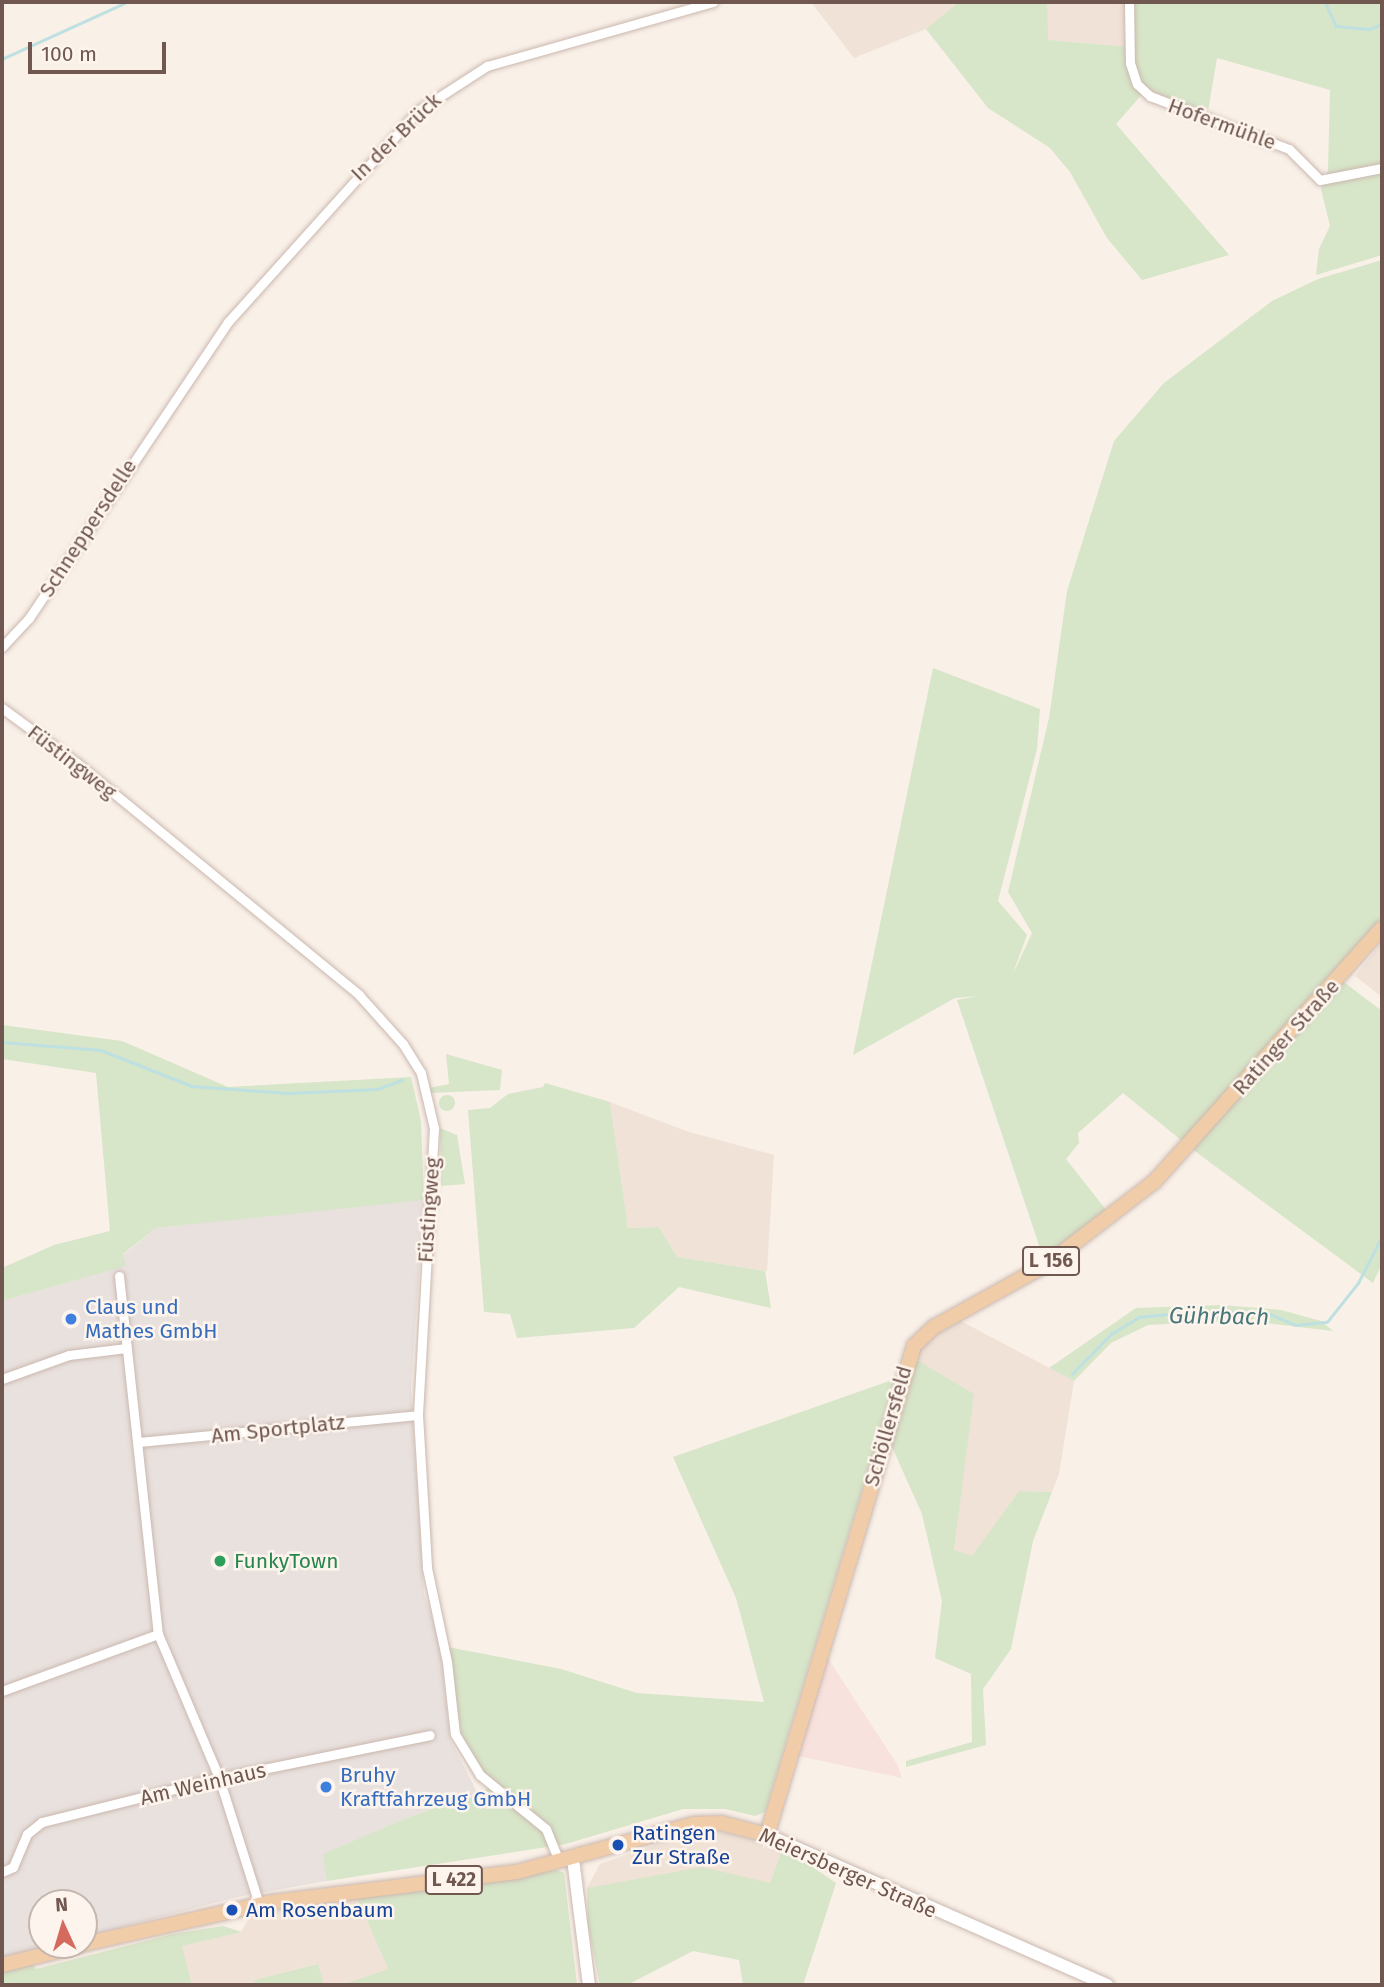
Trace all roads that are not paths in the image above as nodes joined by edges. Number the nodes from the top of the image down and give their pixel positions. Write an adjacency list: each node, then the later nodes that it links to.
1 (713, 2): 4 (street, In der Brück)
2 (1129, 2): 3 (street, Hofermühle)
3 (1382, 168)
4 (170, 405): 5 (street, Schneppersdelle)
5 (2, 647)
6 (2, 708): 12 (street, Füstingweg)
7 (1382, 928): 8 (main road, Ratinger Straße / L 156)
8 (1189, 1146): 18 (main road, Schöllersfeld / L 156)
9 (119, 1276): 10 (street)
10 (127, 1348): 11 (street); 13 (street)
11 (2, 1379)
12 (418, 1415): 13 (street, Am Sportplatz); 19 (street, Füstingweg)
13 (138, 1442): 14 (street)
14 (158, 1634): 15 (street); 17 (street)
15 (2, 1691)
16 (430, 1735): 17 (street, Am Weinhaus)
17 (219, 1778): 20 (street, Am Weinhaus); 21 (street)
18 (767, 1835): 19 (main road, Meiersberger Straße / L 422); 26 (main road, Meiersberger Straße / L 422)
19 (566, 1861): 21 (main road, Meiersberger Straße / L 422); 25 (main road)
20 (2, 1872)
21 (259, 1904): 22 (main road, Meiersberger Straße / L 422)
22 (98, 1942)
23 (28, 1959): 24 (main road, Meiersberger Straße / L 422)
24 (2, 1965)
25 (589, 1985)
26 (1107, 1985)

